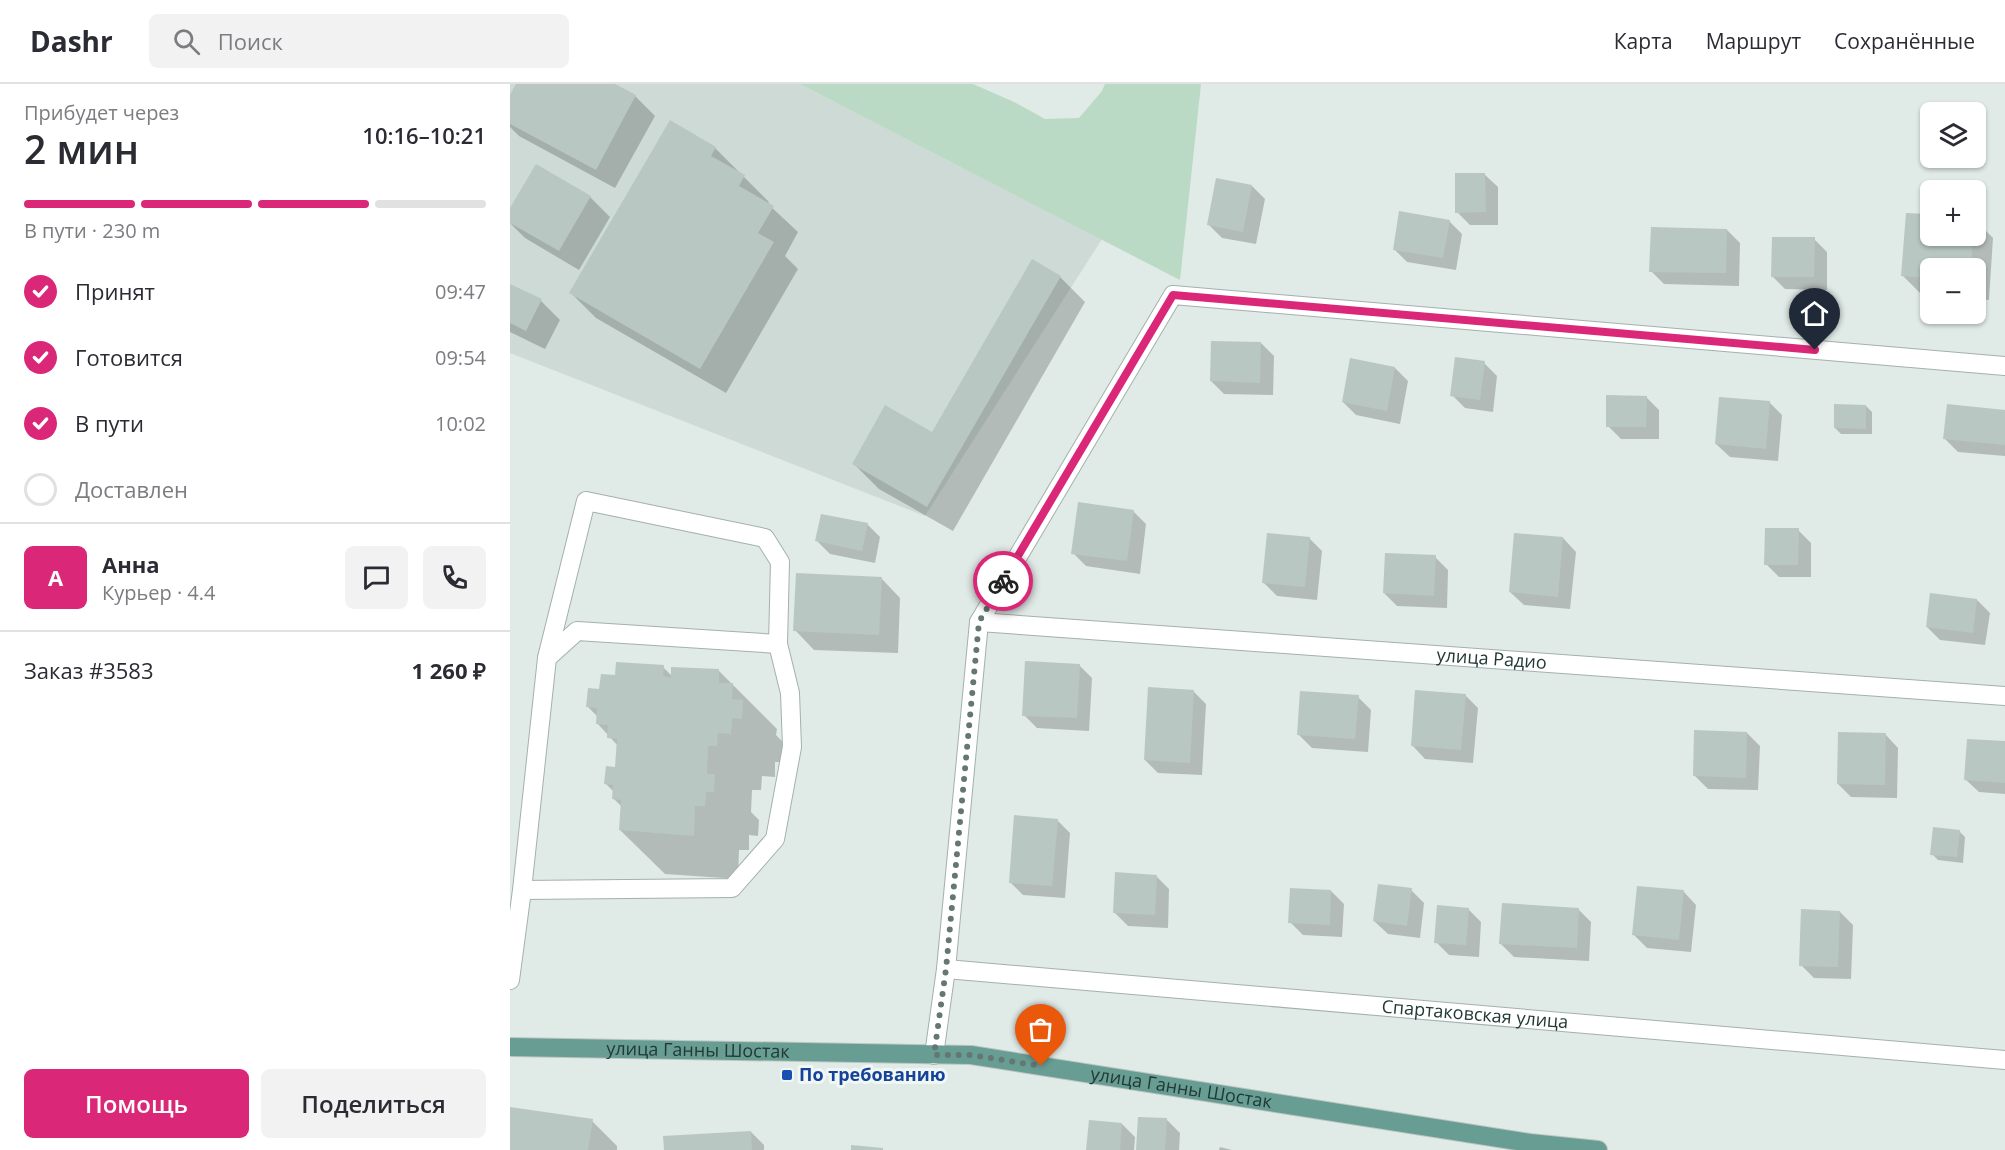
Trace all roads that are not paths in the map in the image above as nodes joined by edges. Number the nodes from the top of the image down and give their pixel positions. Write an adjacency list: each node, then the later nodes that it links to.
1 (2005, 366): 2 (street)
2 (979, 622): 5 (street, улица Радио); 7 (street)
3 (778, 644): 4 (street); 4 (street); 6 (street)
4 (547, 658): 6 (street)
5 (2005, 696)
6 (522, 890): 8 (street)
7 (946, 969): 10 (street); 11 (street, Спартаковская улица)
8 (510, 980)
9 (510, 1047): 10 (main road, улица Ганны Шостак)
10 (934, 1055): 12 (main road, улица Ганны Шостак)
11 (2005, 1060)
12 (1536, 1146): 13 (main road, улица Ганны Шостак)
13 (1598, 1150)

